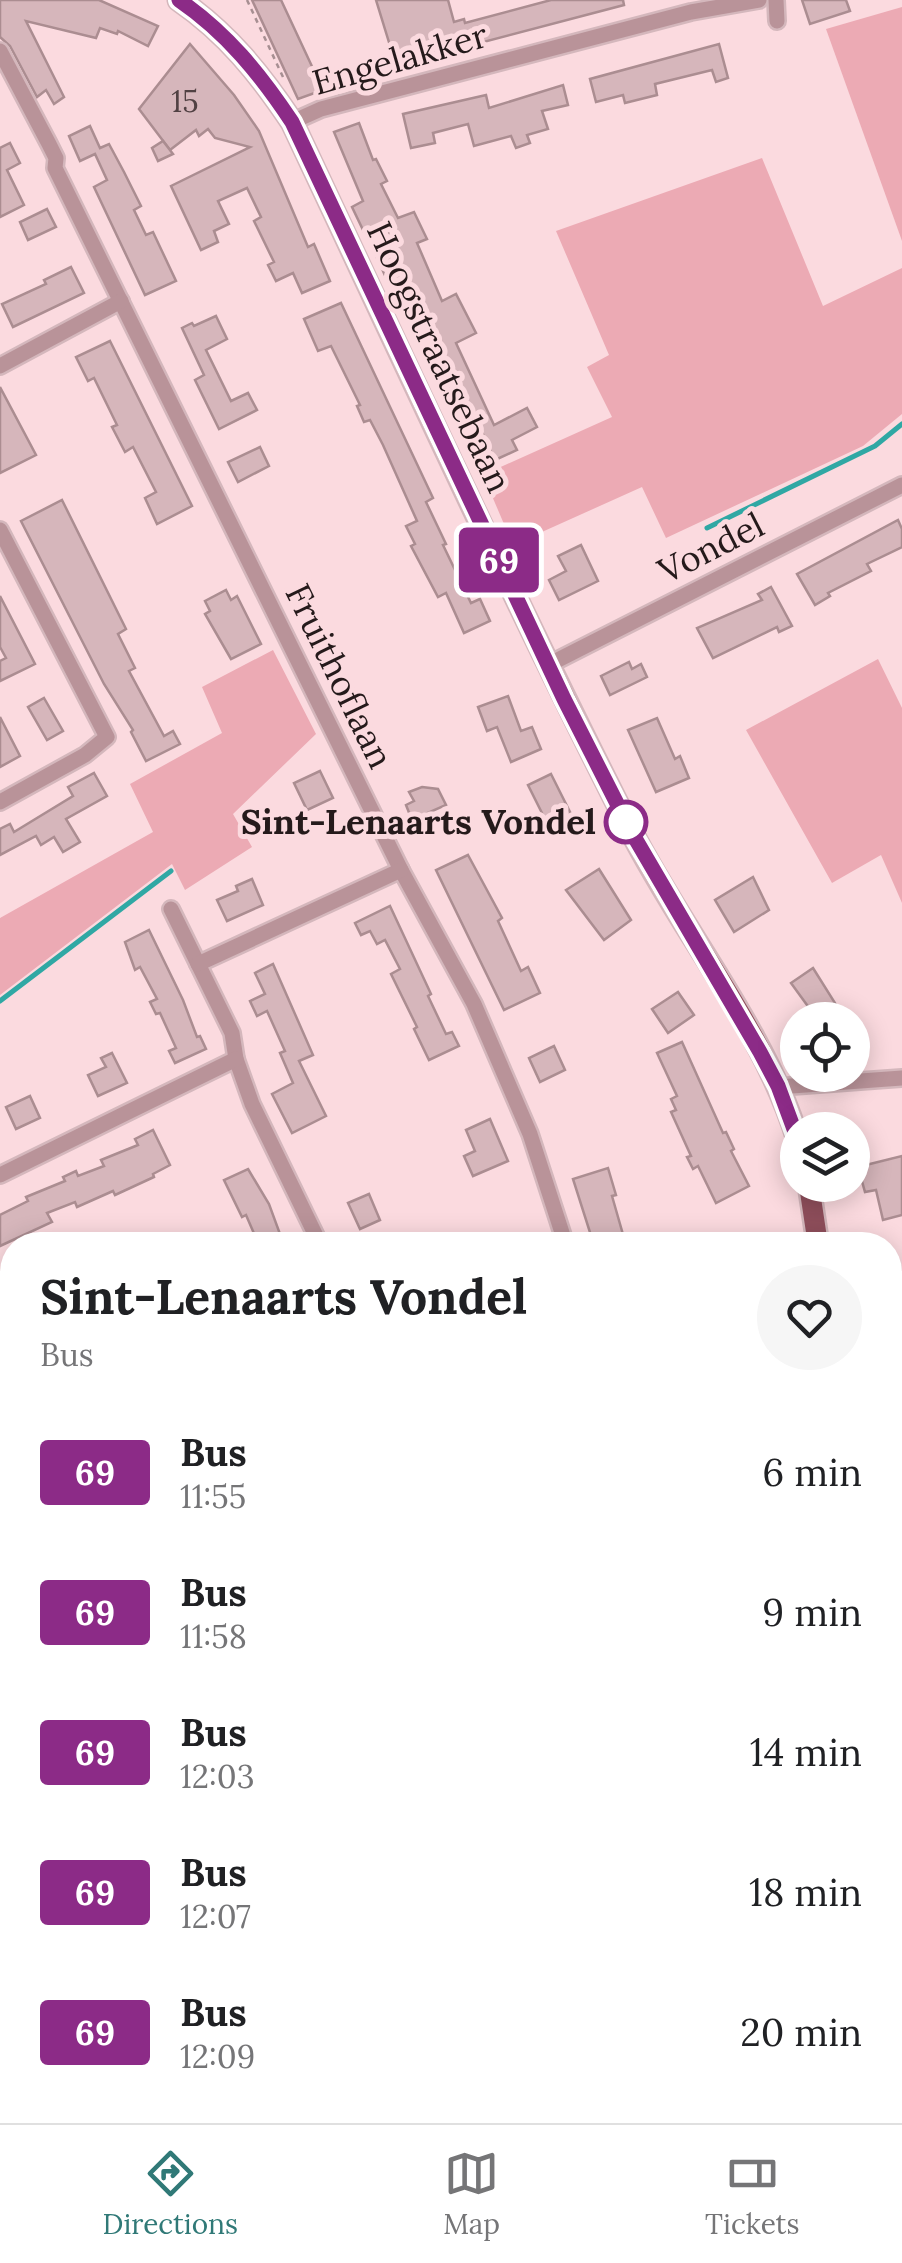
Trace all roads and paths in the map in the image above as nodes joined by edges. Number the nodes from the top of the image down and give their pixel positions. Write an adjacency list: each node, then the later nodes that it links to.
1 (179, 0): 8 (main road, Hoogstraatsebaan)
2 (246, 0): 7 (path)
3 (759, 0): 8 (street, Engelakker)
4 (776, 0): 5 (street)
5 (777, 21)
6 (0, 51): 9 (street, Fruithoflaan)
7 (286, 83)
8 (292, 122): 13 (main road, Hoogstraatsebaan)
9 (121, 301): 10 (street); 15 (street, Fruithoflaan)
10 (0, 366)
11 (902, 485): 13 (street, Vondel)
12 (0, 530): 14 (street)
13 (548, 665): 20 (main road, Hoogstraatsebaan)
14 (0, 802)
15 (402, 870): 17 (street); 25 (street, Fruithoflaan)
16 (171, 909): 17 (street)
17 (198, 964): 18 (street)
18 (236, 1059): 22 (street); 24 (street)
19 (902, 1078): 20 (street)
20 (778, 1086): 21 (main road, Hoogstraatsebaan)
21 (788, 1112)
22 (0, 1176)
23 (812, 1202): 26 (main road)
24 (314, 1232)
25 (562, 1232)
26 (816, 1232)

